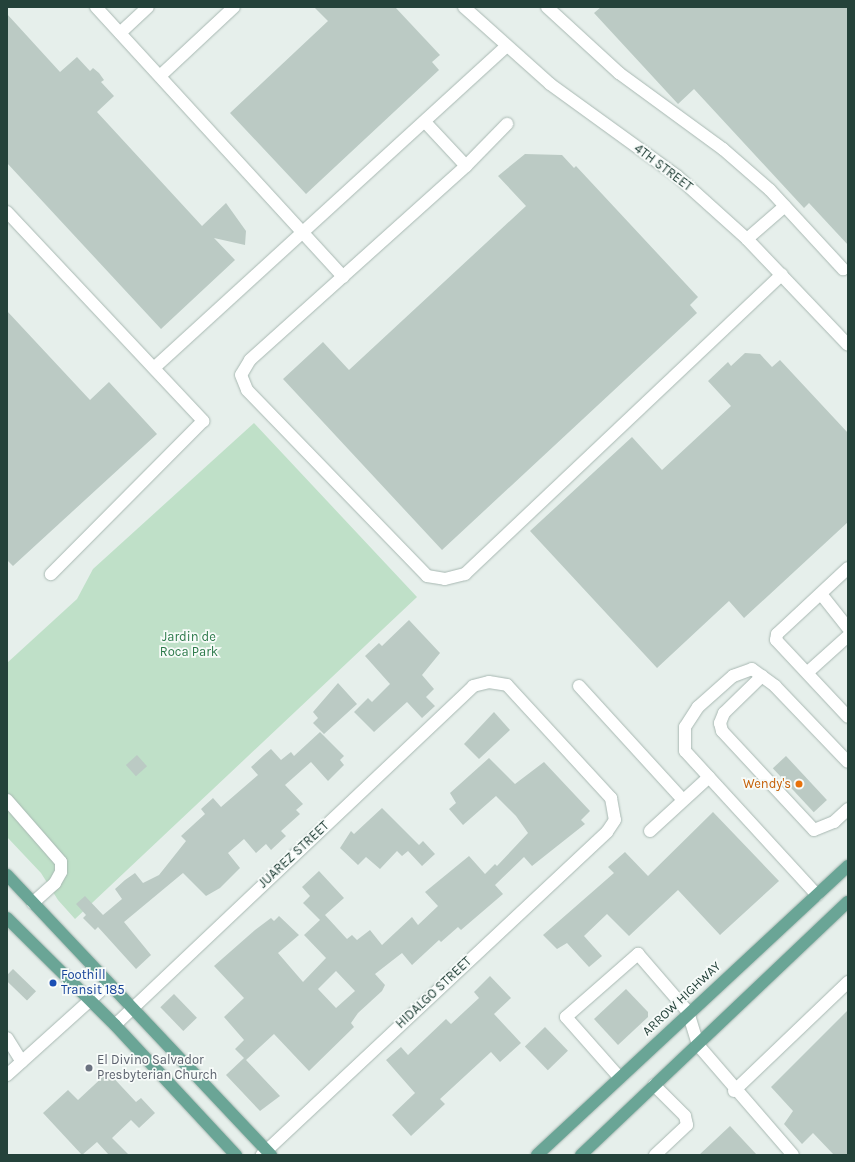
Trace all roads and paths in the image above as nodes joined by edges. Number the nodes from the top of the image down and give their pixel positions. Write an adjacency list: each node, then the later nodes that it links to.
1 (96, 7): 6 (street)
2 (148, 7): 6 (street)
3 (234, 7): 8 (street)
4 (464, 7): 7 (street, 4TH STREET)
5 (547, 7): 12 (street)
6 (120, 33): 8 (street)
7 (506, 47): 9 (street); 15 (street, 4TH STREET)
8 (160, 76): 14 (street)
9 (425, 122): 11 (street); 14 (street)
10 (507, 124): 11 (street)
11 (466, 166): 18 (street)
12 (785, 206): 15 (street); 16 (street)
13 (7, 212): 20 (street)
14 (303, 233): 18 (street); 20 (street)
15 (747, 239): 17 (street, 4TH STREET)
16 (843, 269)
17 (782, 274): 18 (street); 19 (street, 4TH STREET)
18 (343, 277)
19 (848, 345)
20 (154, 368): 22 (street)
21 (848, 568): 23 (street)
22 (51, 574)
23 (821, 594): 24 (street); 26 (street)
24 (848, 628)
25 (848, 636): 26 (street)
26 (808, 672): 29 (street)
27 (762, 676): 30 (street); 31 (street); 34 (street)
28 (579, 686): 33 (street)
29 (848, 717)
30 (848, 762)
31 (709, 778): 33 (street); 39 (street)
32 (7, 800): 41 (street)
33 (683, 800): 35 (street)
34 (848, 809)
35 (650, 831)
36 (607, 832): 46 (street, JUAREZ STREET); 56 (street, HIDALGO STREET)
37 (848, 866): 39 (main road, ARROW HIGHWAY)
38 (7, 875): 41 (main road)
39 (817, 895): 47 (main road, ARROW HIGHWAY)
40 (848, 902): 50 (main road)
41 (33, 903): 44 (main road)
42 (7, 918): 45 (main road)
43 (848, 982): 55 (street)
44 (108, 984): 45 (street); 46 (main road)
45 (91, 999): 48 (main road); 51 (street)
46 (132, 1009): 48 (street, JUAREZ STREET); 56 (main road)
47 (688, 1012): 50 (street); 53 (main road, ARROW HIGHWAY); 53 (street)
48 (115, 1025): 57 (main road)
49 (7, 1038): 51 (street)
50 (698, 1045): 54 (main road); 55 (street)
51 (22, 1062): 52 (street)
52 (7, 1076)
53 (619, 1077): 58 (main road, ARROW HIGHWAY)
54 (654, 1085): 59 (main road); 60 (street)
55 (734, 1091): 61 (street)
56 (267, 1154)
57 (236, 1155)
58 (537, 1155)
59 (581, 1155)
60 (655, 1155)
61 (793, 1155)

